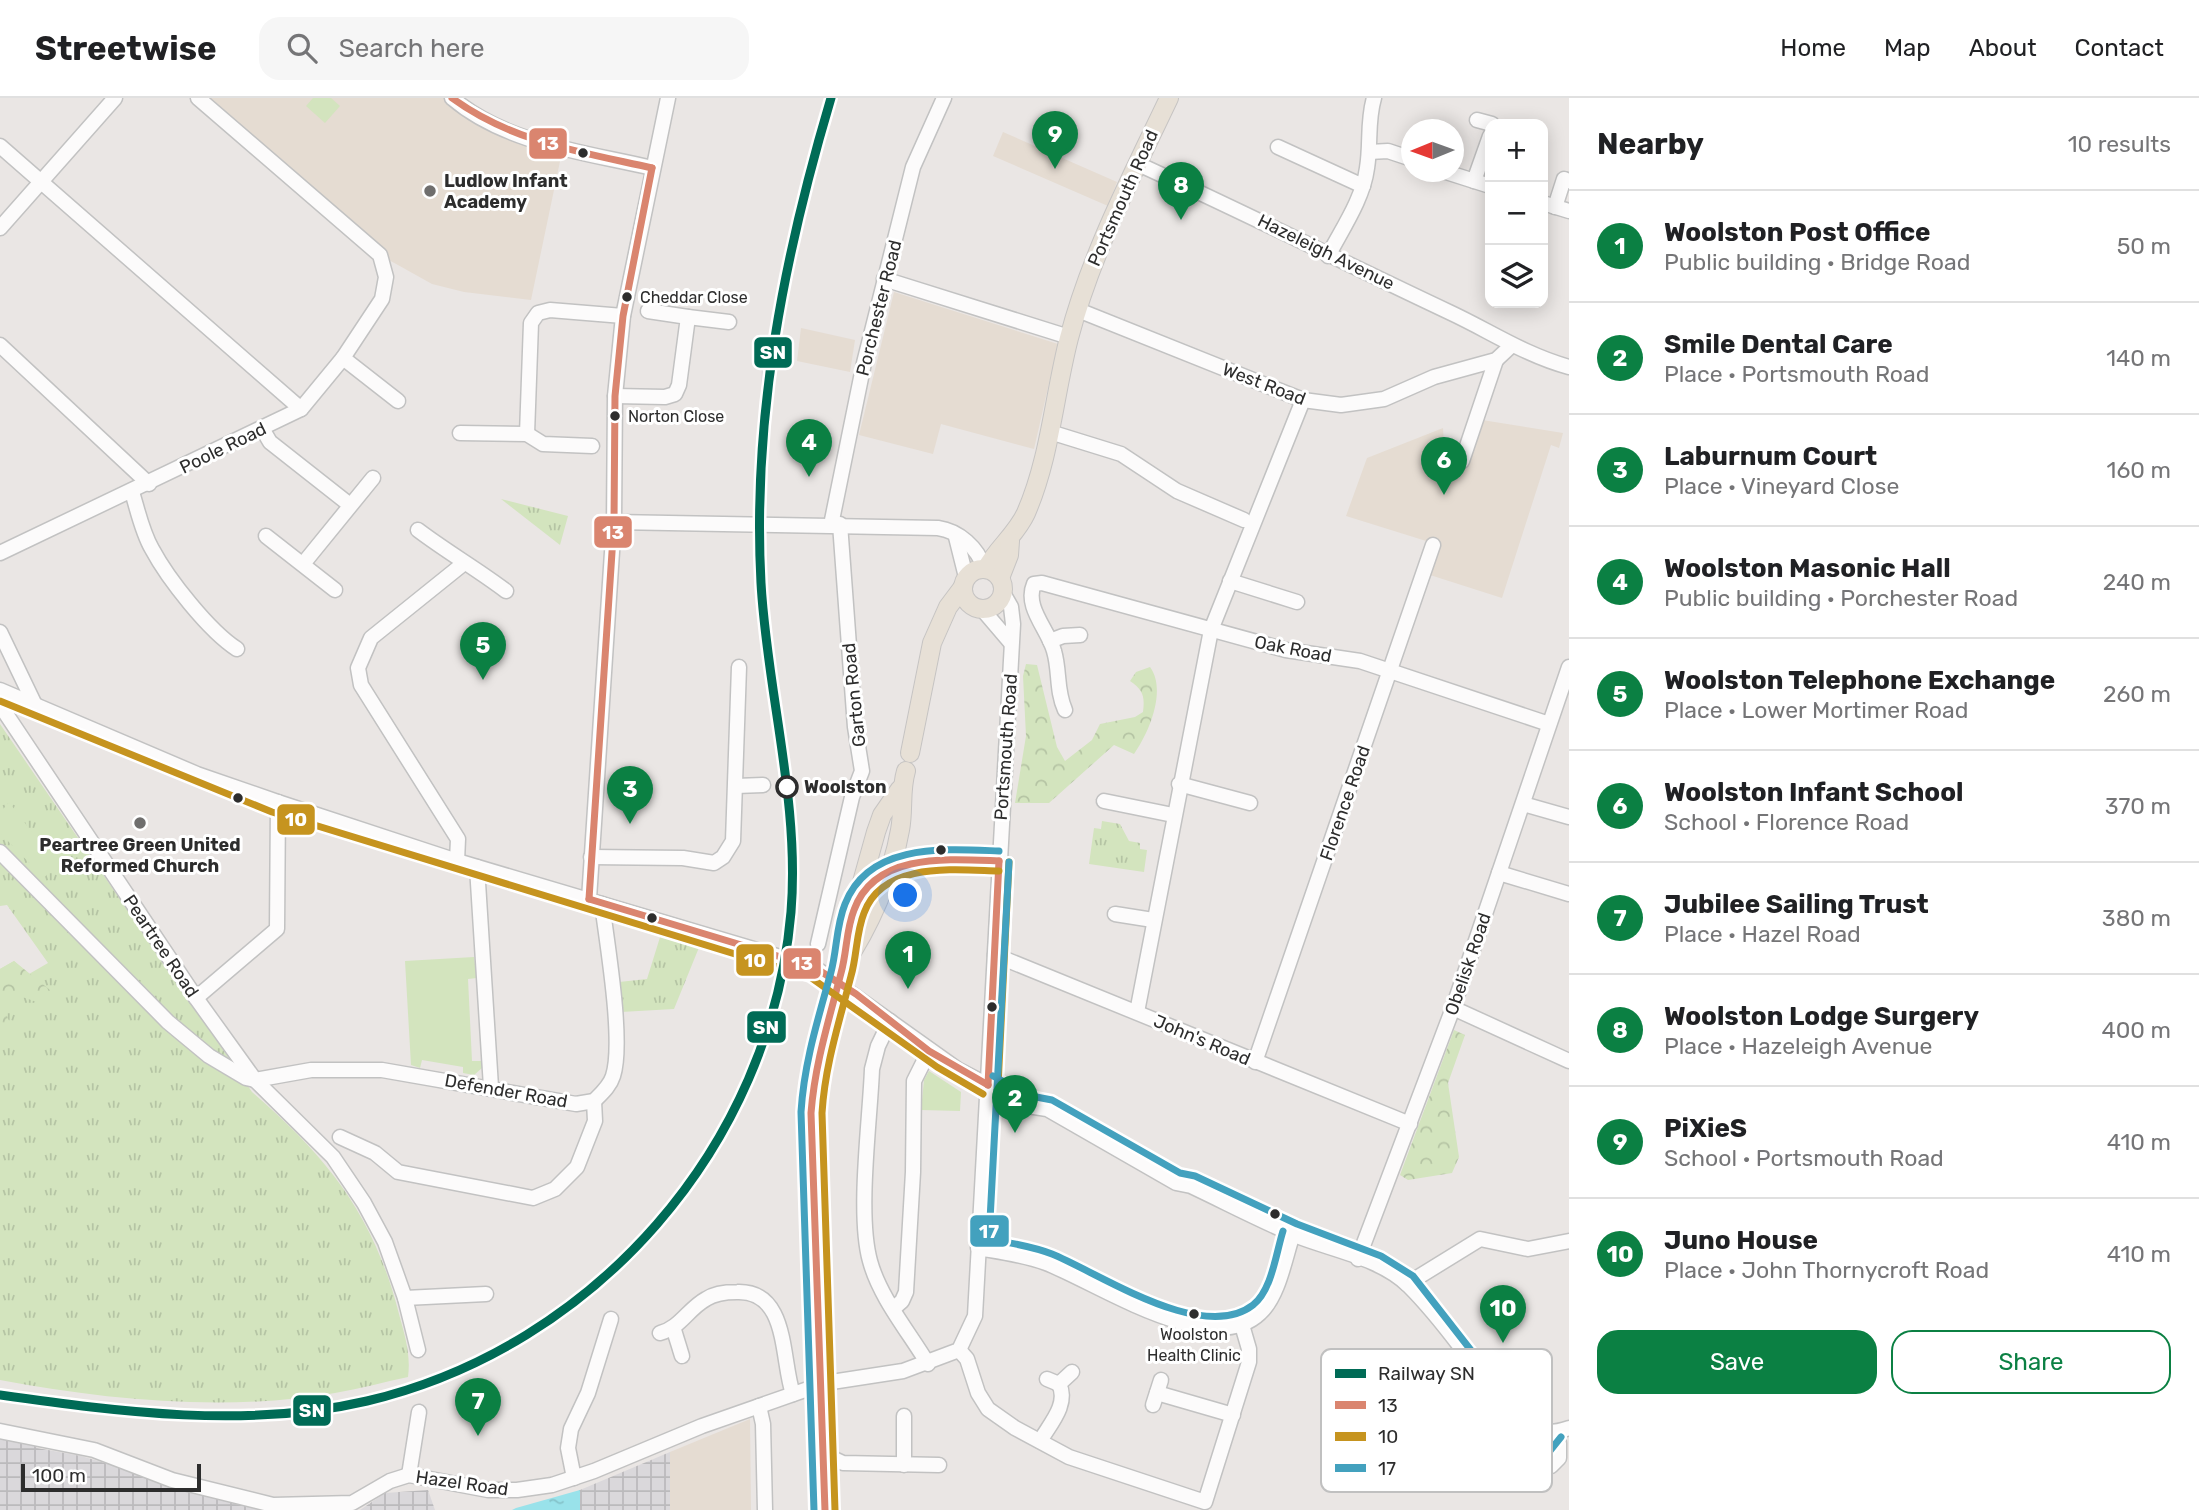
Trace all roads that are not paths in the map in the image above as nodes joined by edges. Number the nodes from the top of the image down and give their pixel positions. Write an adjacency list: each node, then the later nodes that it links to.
1 (115, 98): 18 (street)
2 (198, 98): 35 (street, Poole Road)
3 (452, 98): 16 (street)
4 (668, 98): 16 (street)
5 (944, 98): 26 (street, Porchester Road)
6 (1169, 98): 15 (main road, Portsmouth Road)
7 (1374, 98): 13 (street)
8 (1477, 120): 9 (street)
9 (1485, 122)
10 (0, 146): 18 (street)
11 (1278, 147): 22 (street)
12 (1485, 149): 19 (street)
13 (1369, 152): 14 (street); 22 (street)
14 (1401, 155)
15 (1138, 164): 25 (street, Hazeleigh Avenue); 27 (main road, Portsmouth Road)
16 (652, 168): 29 (street)
17 (1464, 178): 19 (street)
18 (40, 181): 24 (street); 41 (street)
19 (1474, 181): 21 (street)
20 (1569, 181): 23 (street)
21 (1485, 184)
22 (1363, 186): 25 (street)
23 (1556, 207)
24 (0, 228)
25 (1328, 256): 34 (street, Hazeleigh Avenue)
26 (884, 279): 32 (street); 54 (street, Porchester Road)
27 (1078, 310): 32 (main road, Portsmouth Road); 39 (street, West Road)
28 (648, 311): 30 (street)
29 (623, 316): 38 (street); 45 (street)
30 (688, 317): 31 (street); 38 (street)
31 (729, 322)
32 (1069, 337): 43 (main road, Portsmouth Road)
33 (0, 345): 49 (street)
34 (1511, 346): 36 (street, West Road); 37 (street)
35 (343, 358): 40 (street); 41 (street, Poole Road)
36 (1496, 360): 39 (street, West Road); 47 (street)
37 (1569, 367)
38 (615, 396): 53 (street)
39 (1303, 400): 63 (street)
40 (398, 401)
41 (301, 409): 42 (street, Poole Road)
42 (263, 429): 49 (street, Poole Road); 51 (street)
43 (1051, 432): 52 (street); 62 (main road, Portsmouth Road)
44 (460, 433): 45 (street)
45 (527, 434): 46 (street)
46 (592, 446)
47 (1462, 461)
48 (373, 478): 51 (street)
49 (149, 484): 50 (street, Poole Road)
50 (132, 492): 59 (street, Poole Road); 75 (street)
51 (350, 505): 60 (street)
52 (1244, 520)
53 (614, 522): 54 (street); 95 (street)
54 (835, 524): 57 (street); 106 (street, Garton Road)
55 (418, 530): 61 (street)
56 (266, 536): 60 (street)
57 (956, 537): 62 (street); 64 (street)
58 (1433, 545): 77 (street, Florence Road)
59 (0, 553)
60 (303, 564): 65 (street)
61 (463, 564): 66 (street); 96 (street)
62 (993, 577): 64 (main road); 68 (main road); 74 (street, Portsmouth Road)
63 (1230, 581): 67 (street); 70 (street)
64 (964, 582): 68 (main road); 69 (main road)
65 (335, 590)
66 (506, 591)
67 (1297, 602)
68 (981, 609): 69 (main road); 74 (street)
69 (942, 625): 87 (main road)
70 (1211, 630): 73 (street, Oak Road); 77 (street, Oak Road); 84 (street)
71 (0, 632): 81 (street)
72 (1080, 635): 73 (street)
73 (1050, 641): 82 (street)
74 (1011, 643): 97 (street, Portsmouth Road)
75 (237, 649)
76 (739, 667): 86 (street)
77 (1390, 670): 83 (street, Oak Road); 117 (street, Florence Road)
78 (1567, 677): 83 (street, Obelisk Road)
79 (0, 690): 81 (street)
80 (0, 705): 109 (street, Peartree Road)
81 (35, 705): 89 (street)
82 (1065, 710)
83 (1549, 724): 91 (street, Obelisk Road)
84 (1179, 784): 90 (street); 92 (street)
85 (763, 785): 86 (street)
86 (736, 786): 95 (street)
87 (900, 789): 99 (main road); 103 (main road)
88 (1104, 801): 92 (street)
89 (278, 802): 96 (street); 109 (street)
90 (1250, 803)
91 (1523, 804): 93 (street); 100 (street, Obelisk Road)
92 (1173, 816): 105 (street)
93 (1569, 817)
94 (0, 852): 115 (street)
95 (591, 857): 102 (street)
96 (457, 861): 98 (street)
97 (999, 861): 99 (street); 107 (street, Portsmouth Road)
98 (477, 867): 102 (street); 120 (street)
99 (889, 870): 103 (street); 108 (main road)
100 (1499, 873): 101 (street); 110 (street, Obelisk Road)
101 (1569, 894)
102 (595, 901): 112 (street); 121 (street)
103 (858, 901): 108 (main road)
104 (1115, 914): 105 (street)
105 (1153, 920): 111 (street)
106 (818, 944)
107 (995, 955): 111 (street, John's Road); 119 (street, Portsmouth Road)
108 (843, 966): 156 (main road, bridge)
109 (195, 998): 113 (street, Peartree Road)
110 (1453, 1008): 116 (street); 122 (street, Obelisk Road)
111 (1137, 1012): 117 (street, John's Road)
112 (890, 1021): 114 (street); 131 (street)
113 (228, 1041): 115 (street); 118 (street, Peartree Road)
114 (929, 1051): 119 (street); 131 (street)
115 (209, 1056): 118 (street)
116 (1569, 1061)
117 (1255, 1062): 122 (street, John's Road)
118 (255, 1080): 120 (street, Defender Road); 130 (street)
119 (988, 1085): 124 (street); 126 (street, Portsmouth Road)
120 (491, 1087): 121 (street, Defender Road)
121 (594, 1101): 123 (street)
122 (1410, 1124): 127 (street, Obelisk Road)
123 (340, 1137)
124 (1293, 1234): 127 (street); 133 (street)
125 (1569, 1241): 128 (street)
126 (978, 1248): 133 (street); 136 (street, Portsmouth Road)
127 (1358, 1259): 128 (street)
128 (1407, 1284): 134 (street)
129 (486, 1294): 130 (street)
130 (405, 1298): 135 (street)
131 (894, 1308): 138 (street)
132 (611, 1319): 154 (street)
133 (1241, 1325): 145 (street)
134 (1457, 1349)
135 (418, 1350)
136 (959, 1350): 138 (street, Hazel Road); 148 (street)
137 (682, 1356): 142 (street)
138 (928, 1364): 140 (street, Hazel Road)
139 (1072, 1372): 148 (street)
140 (825, 1383): 142 (street, Hazel Road); 150 (street)
141 (1157, 1393): 145 (street)
142 (793, 1394): 143 (street, Hazel Road)
143 (759, 1406): 154 (street, Hazel Road); 155 (street)
144 (419, 1412): 153 (street)
145 (1233, 1415): 148 (street)
146 (904, 1416): 150 (street)
147 (0, 1431): 153 (street, Hazel Road)
148 (1040, 1441)
149 (1563, 1451): 152 (street)
150 (904, 1465): 151 (street)
151 (939, 1465)
152 (1552, 1465)
153 (409, 1475): 154 (street, Hazel Road)
154 (574, 1478)
155 (765, 1510)
156 (825, 1510)

